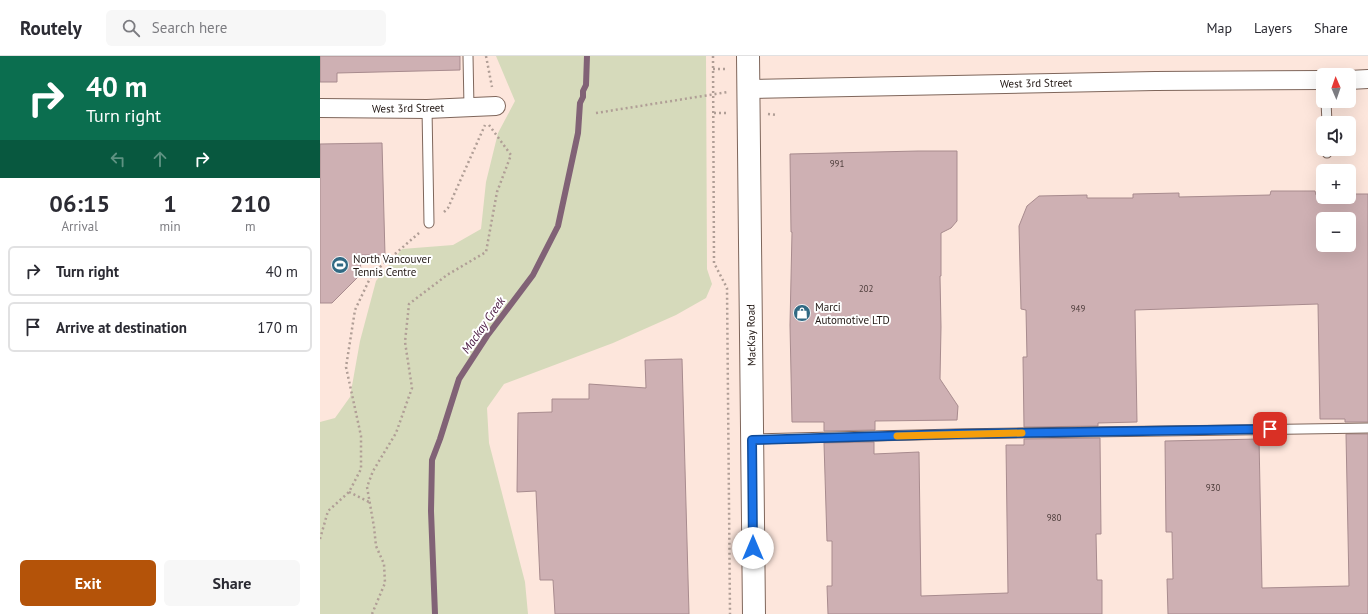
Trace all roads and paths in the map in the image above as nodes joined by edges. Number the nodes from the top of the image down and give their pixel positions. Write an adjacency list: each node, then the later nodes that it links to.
1 (468, 56): 11 (lane)
2 (486, 56): 10 (path)
3 (713, 56): 9 (path)
4 (748, 56): 8 (street, MacKay Road)
5 (1316, 80): 8 (street, West 3rd Street)
6 (1356, 80): 7 (street)
7 (1368, 80)
8 (748, 89): 9 (path); 17 (street, MacKay Road)
9 (714, 94): 14 (path); 22 (path)
10 (496, 106): 11 (street, West 3rd Street)
11 (469, 107): 13 (street, West 3rd Street)
12 (320, 108): 13 (street, West 3rd Street)
13 (427, 108): 15 (lane)
14 (596, 113)
15 (429, 223): 18 (path); 19 (path)
16 (1368, 428): 17 (lane)
17 (752, 440): 23 (street, MacKay Road)
18 (349, 492): 19 (path); 20 (path)
19 (369, 502): 21 (path)
20 (320, 539)
21 (372, 614)
22 (730, 614)
23 (754, 614)

